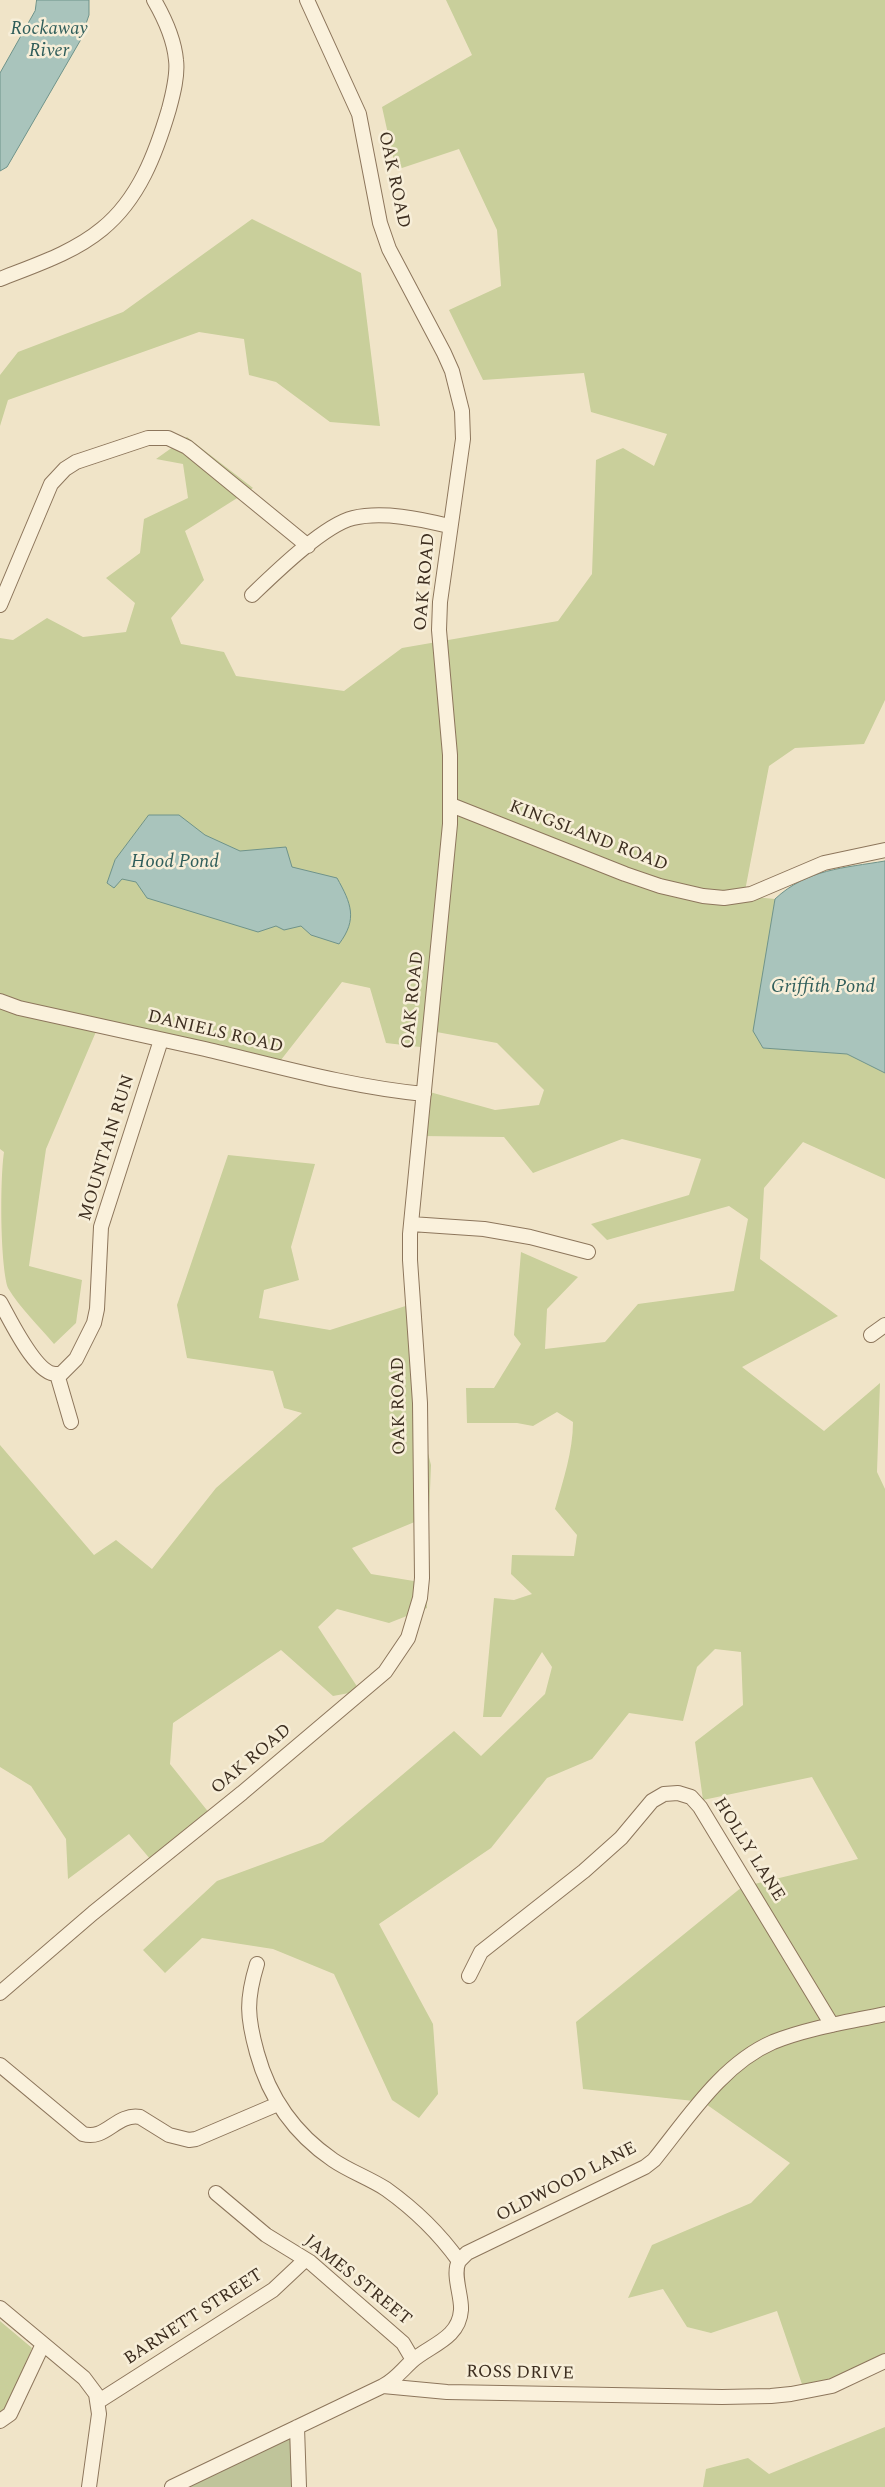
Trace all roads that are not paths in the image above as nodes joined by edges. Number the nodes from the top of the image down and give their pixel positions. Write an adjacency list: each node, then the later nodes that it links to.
1 (154, 0): 3 (street)
2 (307, 0): 4 (street, OAK ROAD)
3 (0, 279)
4 (450, 526): 5 (street); 8 (street, OAK ROAD)
5 (308, 546): 6 (street); 7 (street)
6 (252, 595)
7 (0, 605)
8 (451, 805): 9 (street, KINGSLAND ROAD); 12 (street, OAK ROAD)
9 (885, 850)
10 (0, 1001): 11 (street, DANIELS ROAD)
11 (160, 1040): 12 (street, DANIELS ROAD); 18 (street, MOUNTAIN RUN)
12 (424, 1094): 13 (street, OAK ROAD)
13 (411, 1224): 14 (street); 22 (street, OAK ROAD)
14 (588, 1252)
15 (0, 1302): 18 (street)
16 (885, 1325): 17 (street)
17 (871, 1334)
18 (57, 1374): 19 (street)
19 (71, 1422)
20 (257, 1964): 26 (street)
21 (468, 1976): 24 (street, HOLLY LANE)
22 (0, 1993)
23 (885, 2014): 24 (street, OLDWOOD LANE)
24 (832, 2025): 29 (street, OLDWOOD LANE)
25 (0, 2065): 26 (street)
26 (278, 2104): 29 (street)
27 (216, 2192): 28 (street, JAMES STREET)
28 (305, 2260): 32 (street, JAMES STREET); 35 (street, BARNETT STREET)
29 (460, 2261): 32 (street)
30 (0, 2308): 31 (street)
31 (43, 2344): 35 (street); 36 (street)
32 (413, 2360): 34 (street)
33 (885, 2361): 34 (street, ROSS DRIVE)
34 (383, 2386): 37 (street)
35 (99, 2401): 38 (street)
36 (0, 2421)
37 (297, 2426): 39 (street); 40 (street)
38 (89, 2487)
39 (172, 2487)
40 (299, 2487)

